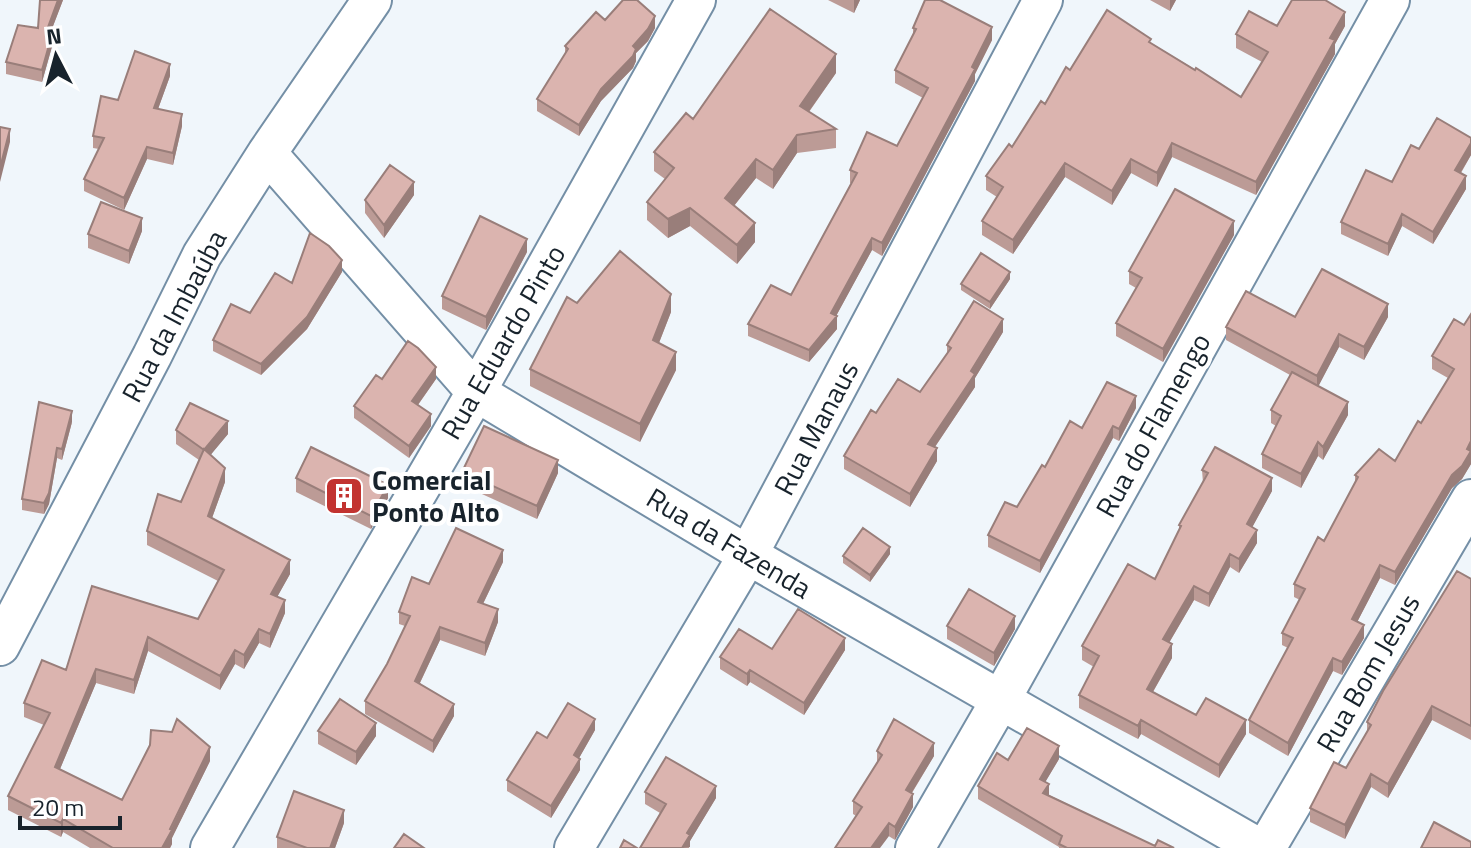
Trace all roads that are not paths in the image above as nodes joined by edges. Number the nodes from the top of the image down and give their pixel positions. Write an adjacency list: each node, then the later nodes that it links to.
1 (372, 0): 5 (street, Rua da Imbaúba)
2 (696, 0): 6 (street, Rua Eduardo Pinto)
3 (1043, 0): 8 (street, Rua Manaus)
4 (1390, 0): 10 (street, Rua do Flamengo)
5 (267, 153): 6 (street, Rua da Fazenda); 9 (street, Rua da Imbaúba)
6 (476, 392): 8 (street, Rua da Fazenda); 11 (street, Rua Eduardo Pinto)
7 (1471, 499): 15 (street, Rua Bom Jesus)
8 (748, 555): 10 (street, Rua da Fazenda); 12 (street, Rua Manaus)
9 (0, 646)
10 (1000, 701): 13 (street, Rua do Flamengo); 14 (street, Rua da Fazenda)
11 (210, 848)
12 (574, 848)
13 (915, 848)
14 (1259, 848)
15 (1266, 848)

